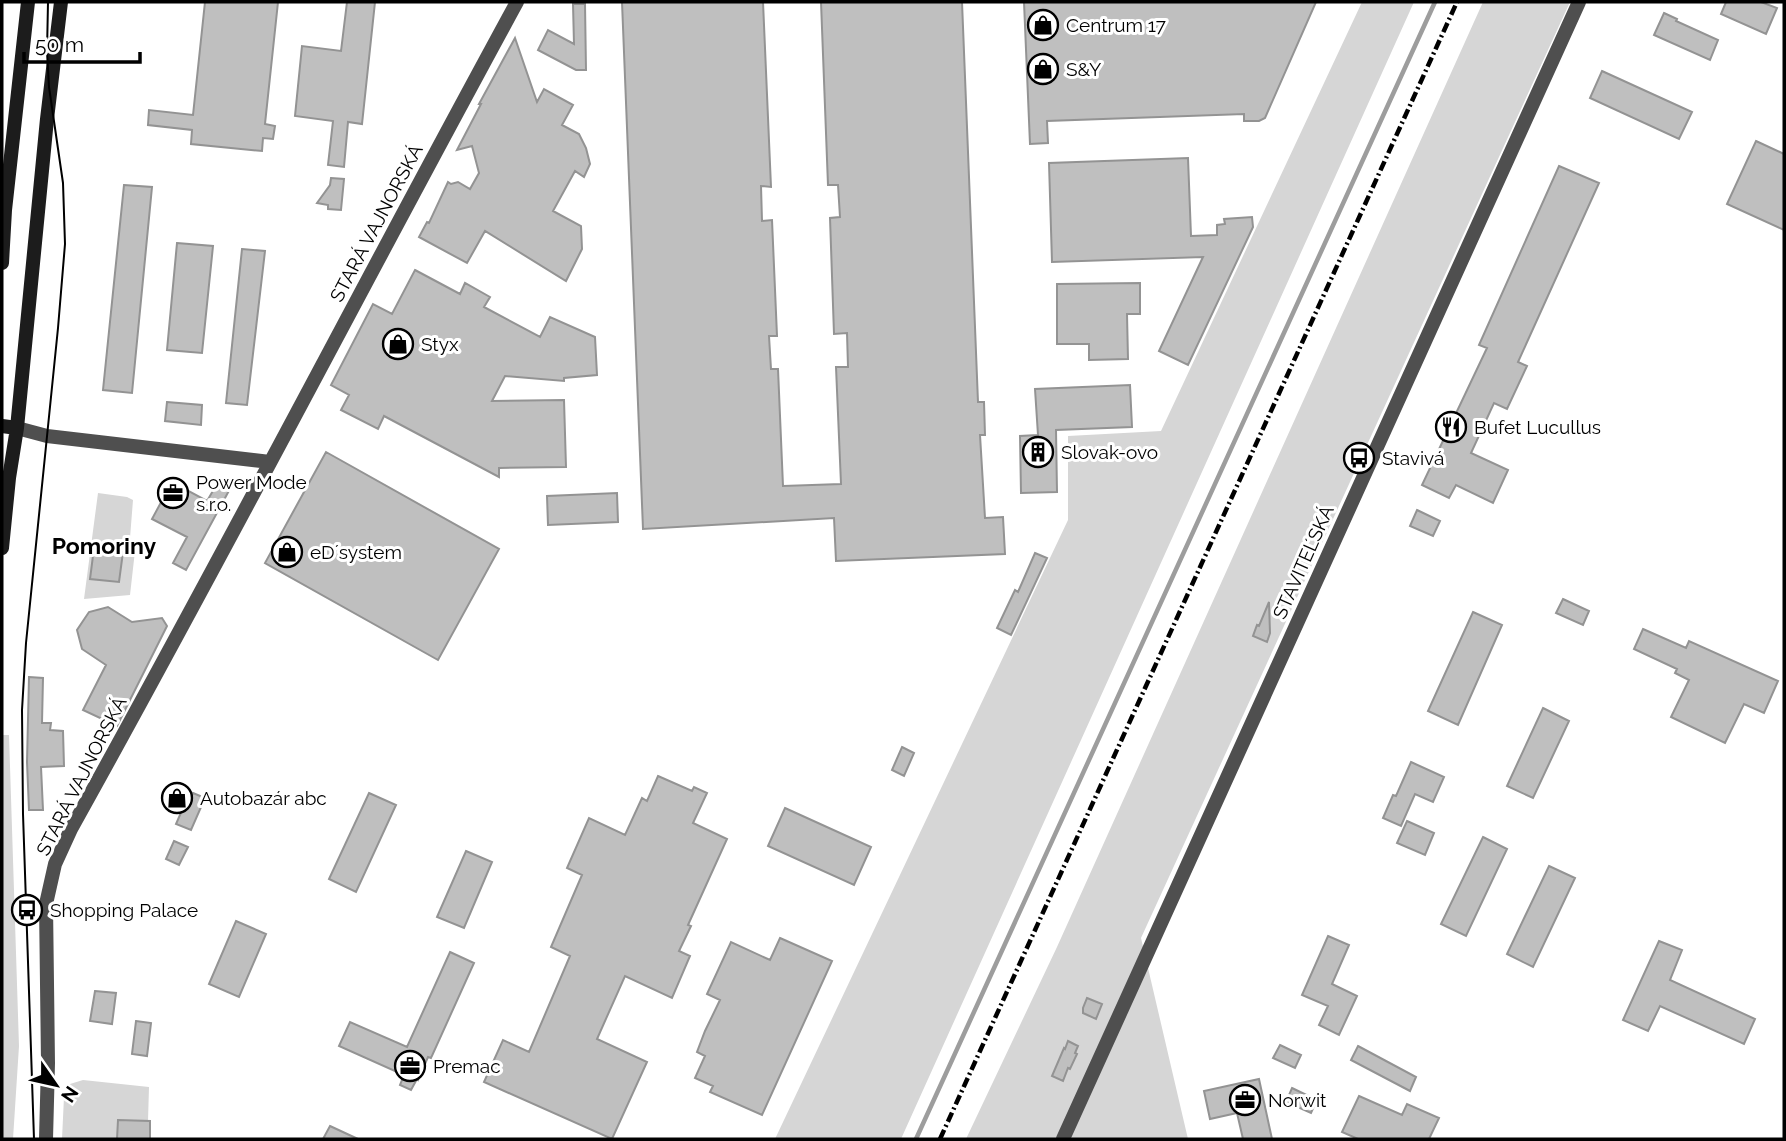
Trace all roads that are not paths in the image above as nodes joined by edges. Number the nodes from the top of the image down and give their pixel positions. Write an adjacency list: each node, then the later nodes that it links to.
1 (28, 2): 5 (main road)
2 (61, 2): 7 (main road)
3 (517, 2): 9 (street, STARÁ VAJNORSKÁ)
4 (1579, 2): 14 (street, STAVITEĽSKÁ)
5 (2, 263)
6 (2, 426): 7 (main road)
7 (17, 428): 8 (main road); 9 (street); 11 (main road)
8 (2, 440)
9 (270, 462): 13 (street, STARÁ VAJNORSKÁ)
10 (2, 464): 11 (main road)
11 (9, 478): 12 (main road)
12 (2, 548)
13 (46, 1139)
14 (1063, 1139)

